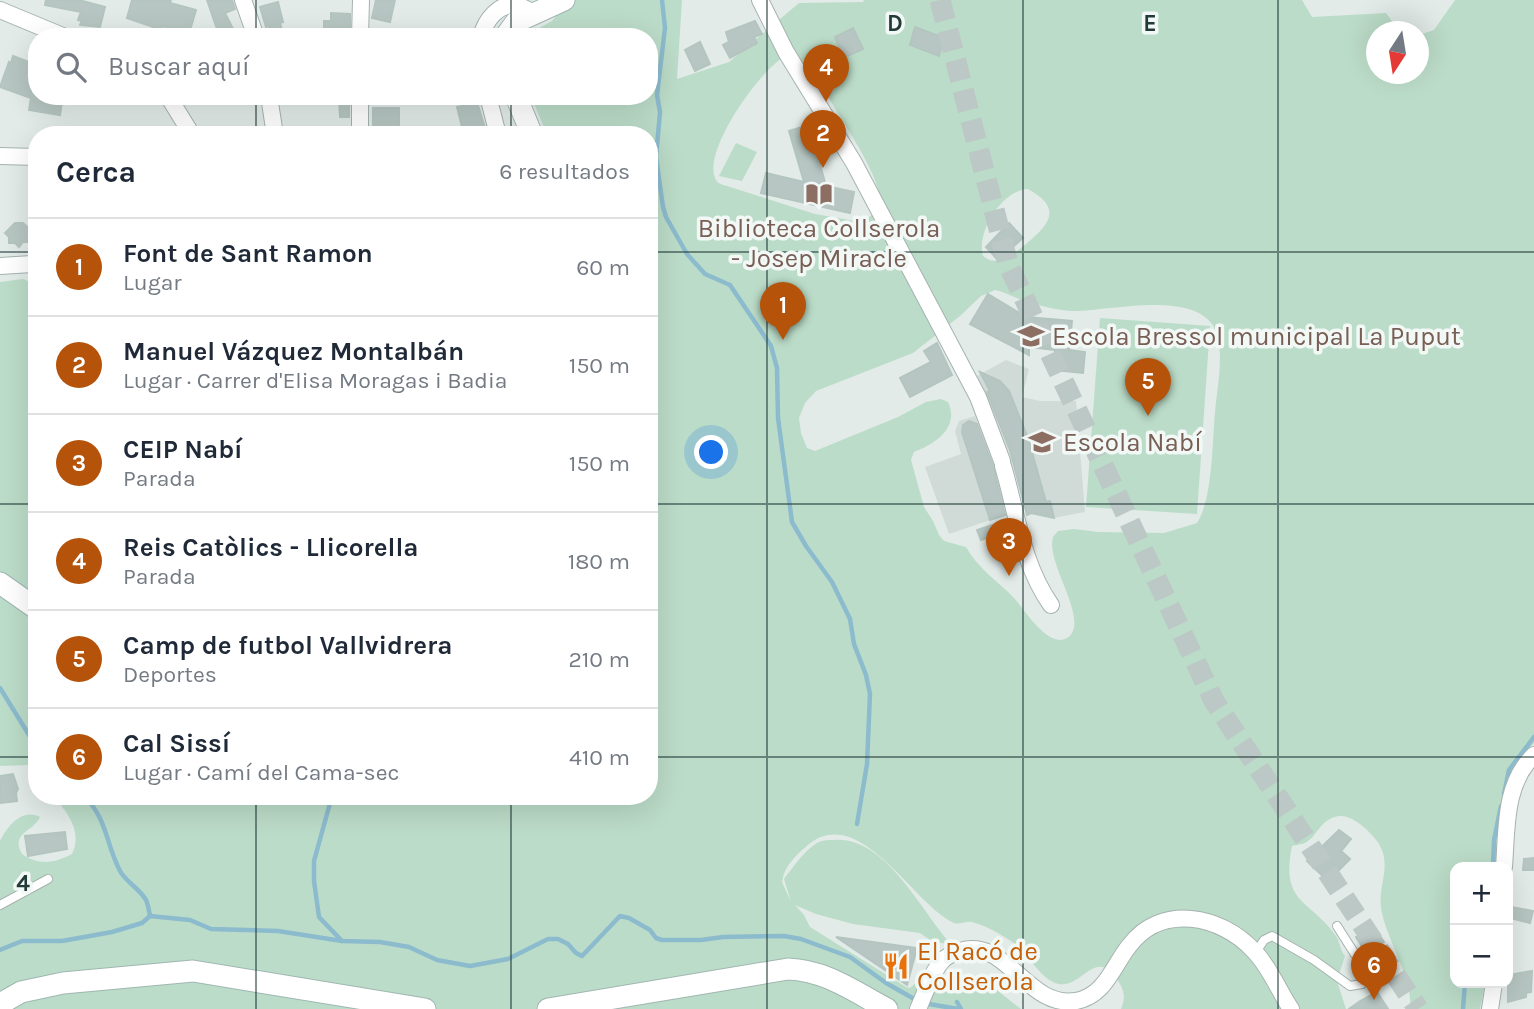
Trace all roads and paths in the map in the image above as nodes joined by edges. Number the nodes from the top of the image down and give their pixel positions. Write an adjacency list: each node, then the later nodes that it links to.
1 (243, 0): 8 (street)
2 (361, 0): 9 (street)
3 (564, 0): 6 (main road)
4 (760, 0): 28 (street)
5 (0, 10): 7 (street)
6 (535, 14): 10 (street); 11 (main road)
7 (43, 28)
8 (253, 28)
9 (360, 28)
10 (485, 28)
11 (512, 28)
12 (174, 105): 17 (street)
13 (270, 105): 18 (street)
14 (360, 105): 19 (street)
15 (490, 105): 20 (street)
16 (520, 105): 21 (main road)
17 (186, 126)
18 (274, 126)
19 (360, 126)
20 (496, 126)
21 (528, 126)
22 (0, 156): 23 (street)
23 (28, 157)
24 (28, 264): 25 (street)
25 (0, 266)
26 (0, 583): 27 (main road)
27 (28, 603)
28 (1051, 605)
29 (1534, 755): 30 (street)
30 (1504, 862)
31 (48, 880): 32 (lane)
32 (0, 905)
33 (1337, 926): 34 (lane)
34 (1256, 952): 37 (street); 41 (street)
35 (1493, 988): 42 (street)
36 (0, 1004): 38 (main road)
37 (1289, 1006)
38 (425, 1009)
39 (548, 1009): 40 (main road)
40 (887, 1009)
41 (918, 1009)
42 (1490, 1009)

